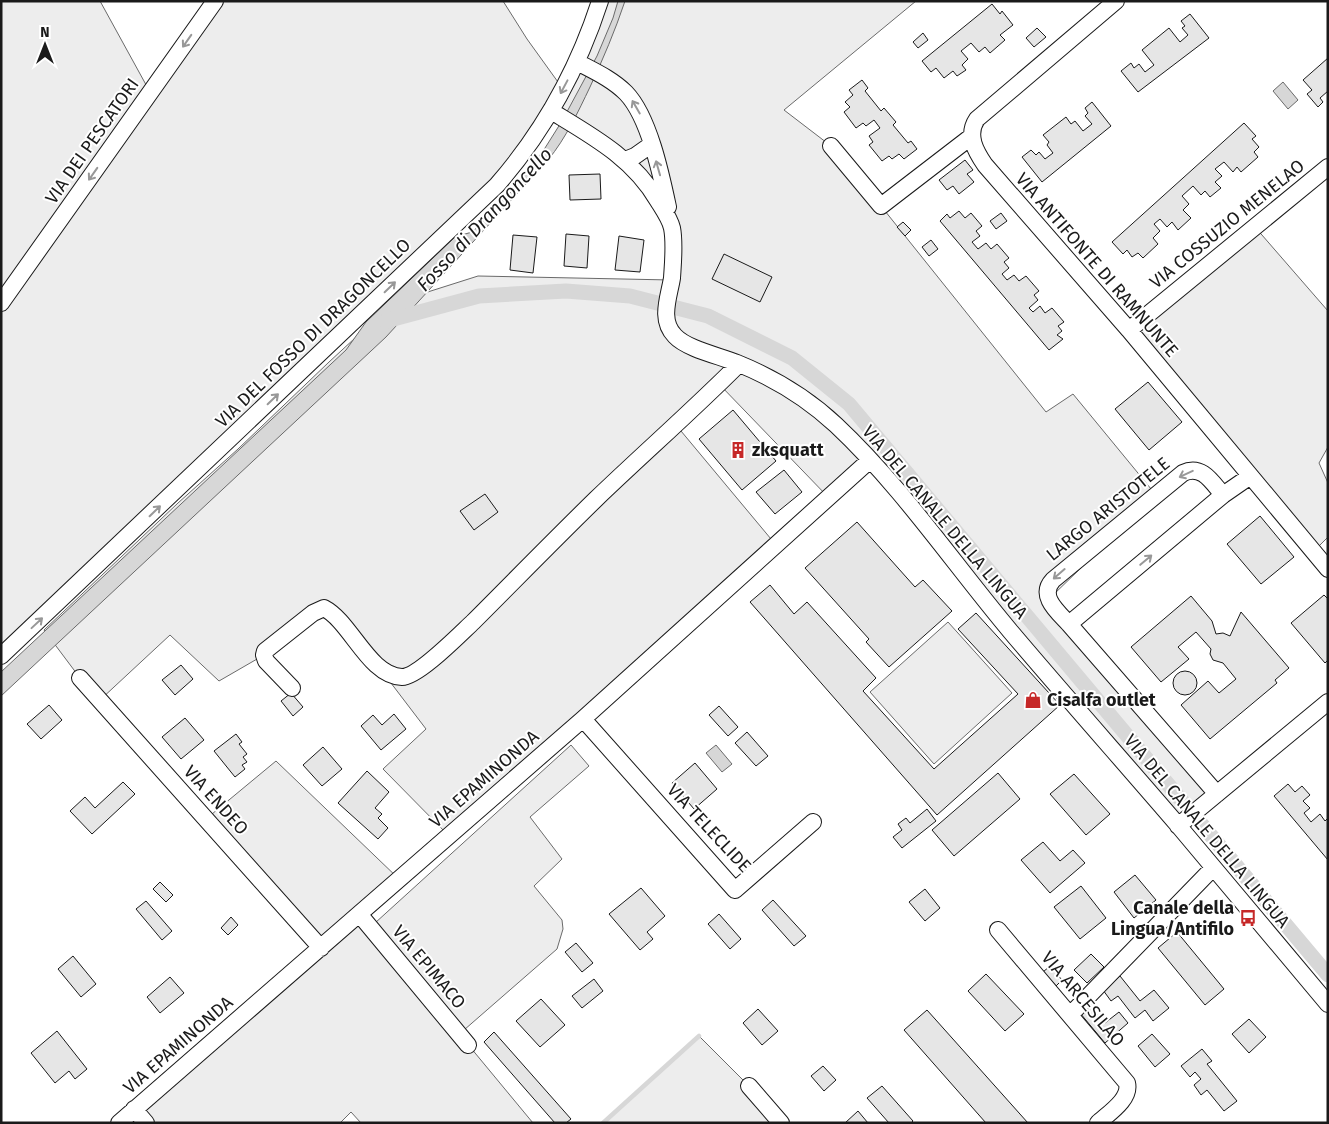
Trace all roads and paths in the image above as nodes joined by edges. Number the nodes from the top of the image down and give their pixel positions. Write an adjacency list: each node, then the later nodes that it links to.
1 (215, 1): 12 (street, VIA DEI PESCATORI, one-way to 12)
2 (600, 1): 4 (street, VIA DEL FOSSO DI DRAGONCELLO)
3 (1116, 1): 6 (street)
4 (579, 63): 5 (street, VIA DEL FOSSO DI DRAGONCELLO, one-way to 5); 7 (street, VIA DEL CANALE DELLA LINGUA, one-way to 4)
5 (553, 113): 9 (street); 20 (street, VIA DEL FOSSO DI DRAGONCELLO, one-way to 5)
6 (972, 136): 8 (street); 13 (street, VIA ANTIFONTE DI RAMNUNTE)
7 (652, 144): 9 (street); 11 (street, VIA DEL CANALE DELLA LINGUA, one-way to 7)
8 (831, 146)
9 (625, 160): 11 (street)
10 (1328, 167): 13 (street, VIA COSSUZIO MENELAO)
11 (672, 226): 14 (street, VIA DEL CANALE DELLA LINGUA)
12 (1, 304)
13 (1129, 330): 16 (street, VIA ANTIFONTE DI RAMNUNTE)
14 (740, 364): 15 (street, VIA DEL CANALE DELLA LINGUA); 22 (street)
15 (870, 460): 24 (street, VIA EPAMINONDA); 27 (street, VIA DEL CANALE DELLA LINGUA)
16 (1249, 477): 17 (street); 18 (street, VIA ANTIFONTE DI RAMNUNTE)
17 (1223, 495): 19 (street, one-way to 17); 19 (street, LARGO ARISTOTELE, one-way to 19)
18 (1328, 569)
19 (1069, 624): 25 (street)
20 (1, 656)
21 (80, 678): 31 (street, VIA ENDEO)
22 (292, 688)
23 (1328, 702): 25 (street)
24 (583, 719): 26 (street, VIA TELECLIDE); 29 (street, VIA EPAMINONDA)
25 (1211, 799): 27 (street)
26 (814, 822)
27 (1182, 824): 28 (street, VIA DEL CANALE DELLA LINGUA)
28 (1213, 868): 32 (street, VIA DEL CANALE DELLA LINGUA); 33 (street)
29 (360, 914): 31 (street, VIA EPAMINONDA); 34 (street, VIA EPIMACO)
30 (998, 930): 33 (street, VIA ARCESILAO)
31 (321, 948): 36 (street, VIA EPAMINONDA)
32 (1328, 1004)
33 (1070, 1015): 40 (street, VIA ARCESILAO)
34 (468, 1046)
35 (748, 1086): 39 (street)
36 (134, 1109): 37 (street, VIA EPAMINONDA); 38 (street)
37 (119, 1123)
38 (146, 1123)
39 (780, 1123)
40 (1098, 1123)

